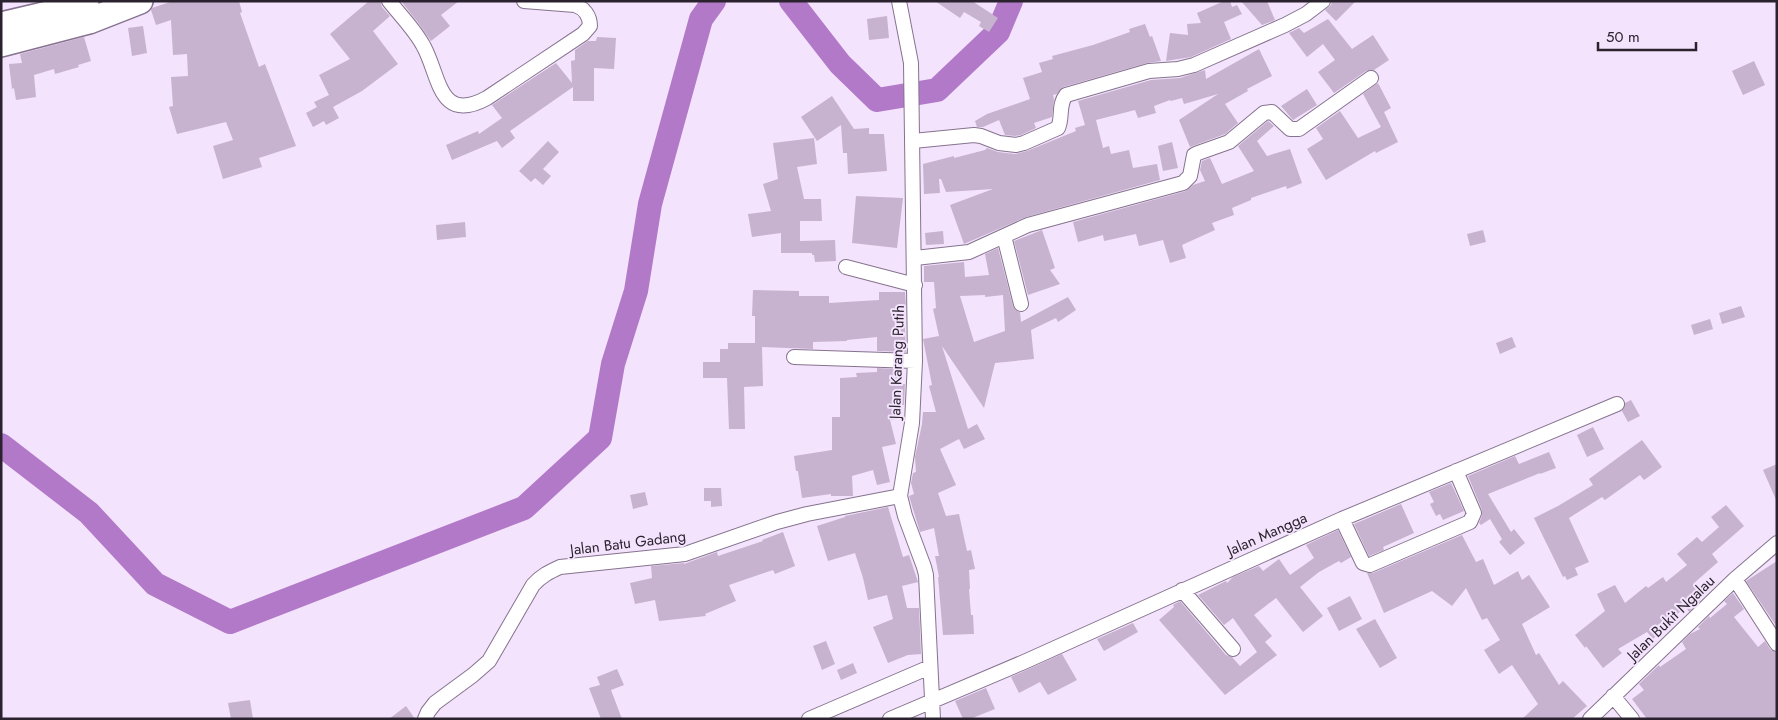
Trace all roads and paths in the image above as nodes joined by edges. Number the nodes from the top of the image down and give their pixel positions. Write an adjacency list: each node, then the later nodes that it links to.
1 (98, 1): 7 (highway)
2 (140, 1): 7 (highway)
3 (389, 1): 4 (street)
4 (524, 1)
5 (899, 1): 11 (street, Jalan Karang Putih)
6 (1323, 1): 11 (street)
7 (42, 17): 8 (highway); 9 (highway)
8 (1, 25)
9 (1, 44)
10 (1371, 78): 12 (street)
11 (913, 137): 13 (street, Jalan Karang Putih)
12 (1004, 236): 13 (street); 16 (street)
13 (915, 258): 15 (street, Jalan Karang Putih)
14 (846, 267): 15 (street)
15 (915, 285): 18 (street, Jalan Karang Putih)
16 (1021, 304)
17 (794, 357): 18 (street)
18 (915, 361): 21 (street, Jalan Karang Putih)
19 (1618, 404): 20 (street, Jalan Mangga)
20 (1456, 470): 22 (street, Jalan Mangga); 22 (street)
21 (900, 496): 28 (street, Jalan Karang Putih); 31 (street, Jalan Batu Gadang)
22 (1342, 519): 25 (street, Jalan Mangga)
23 (1777, 543): 24 (street, Jalan Bukit Ngalau)
24 (1735, 579): 26 (street); 29 (street, Jalan Bukit Ngalau)
25 (1182, 590): 27 (street); 30 (street, Jalan Mangga)
26 (1777, 644)
27 (1233, 649)
28 (930, 667): 30 (street, Jalan Karang Putih); 32 (street)
29 (1613, 696): 35 (street, Jalan Bukit Ngalau); 36 (street)
30 (932, 701): 33 (street, Jalan Mangga); 34 (street, Jalan Karang Putih)
31 (426, 719)
32 (809, 719)
33 (890, 719)
34 (933, 719)
35 (1590, 719)
36 (1632, 719)

